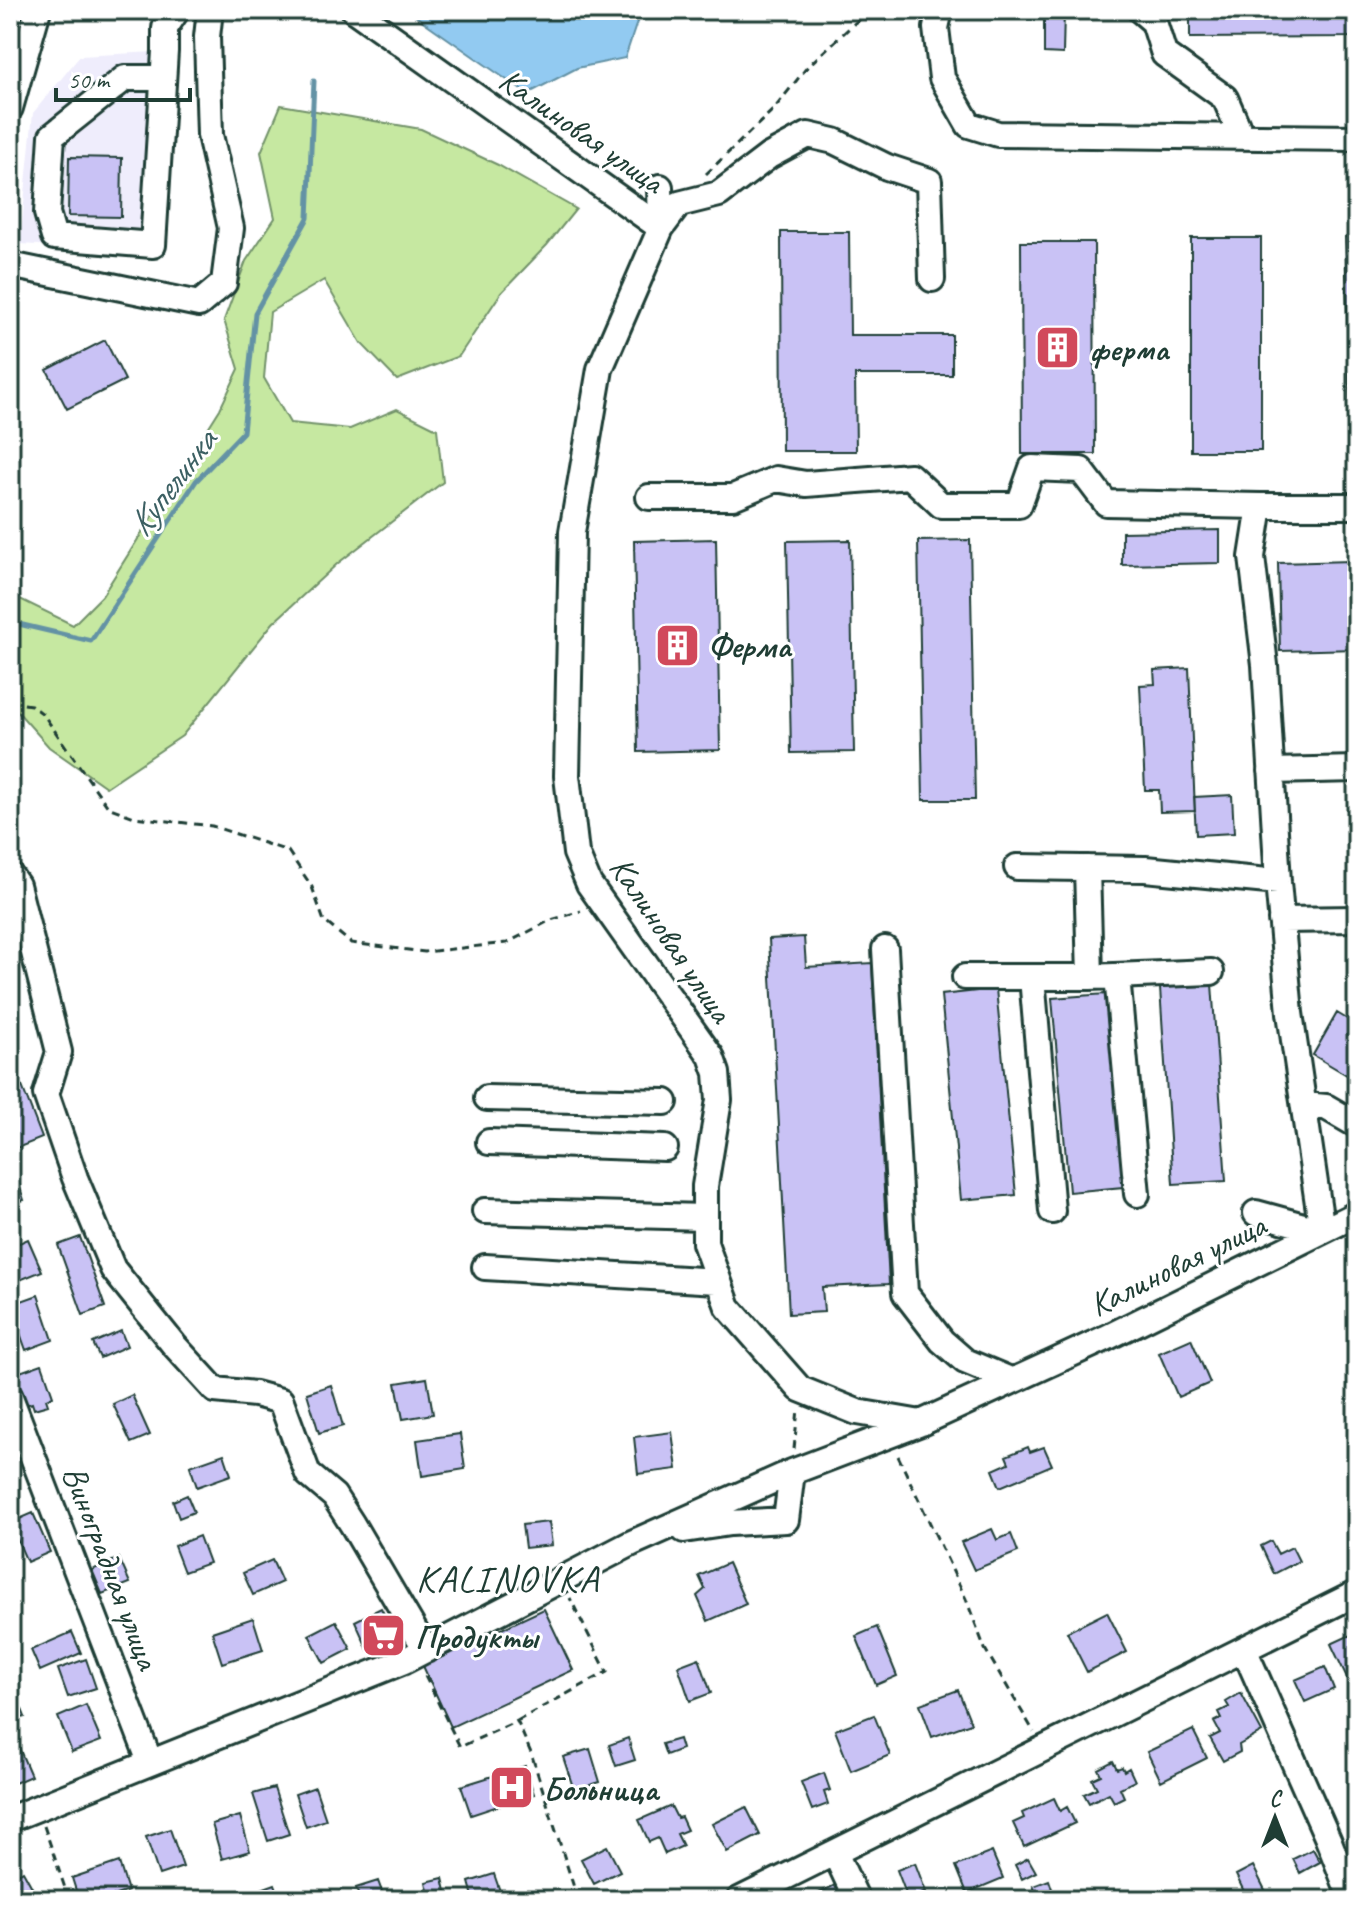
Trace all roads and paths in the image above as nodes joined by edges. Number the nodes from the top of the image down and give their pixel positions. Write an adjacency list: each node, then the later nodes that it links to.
1 (38, 10): 9 (street)
2 (177, 10): 8 (street)
3 (210, 10): 15 (street)
4 (354, 10): 14 (street, Калиновая улица)
5 (869, 10): 12 (path)
6 (940, 10): 10 (street)
7 (1140, 10): 10 (street)
8 (163, 78): 8 (street)
9 (10, 108)
10 (1242, 137): 11 (street)
11 (1357, 138)
12 (707, 173)
13 (660, 187): 14 (street)
14 (661, 228): 16 (street); 27 (street, Калиновая улица)
15 (10, 265)
16 (932, 279)
17 (649, 497): 18 (street)
18 (1260, 506): 19 (street); 22 (street)
19 (1357, 506)
20 (10, 702): 27 (path)
21 (1357, 769): 22 (street)
22 (1271, 771): 26 (street)
23 (1017, 867): 24 (street)
24 (1087, 868): 26 (street); 35 (street)
25 (10, 875): 61 (street)
26 (1278, 882): 29 (street)
27 (604, 904): 47 (street, Калиновая улица)
28 (1357, 919): 29 (street)
29 (1281, 920): 38 (street)
30 (885, 949): 51 (street)
31 (1211, 972): 32 (street)
32 (1117, 976): 35 (street); 42 (street)
33 (965, 977): 34 (street)
34 (1032, 977): 35 (street); 44 (street)
35 (1090, 977)
36 (487, 1098): 37 (street)
37 (665, 1102)
38 (1304, 1105): 39 (street); 48 (street)
39 (1357, 1125)
40 (489, 1142): 41 (street)
41 (665, 1148)
42 (1137, 1194)
43 (485, 1211): 47 (street)
44 (1052, 1211)
45 (1256, 1213): 48 (street)
46 (1357, 1214): 48 (street, Калиновая улица)
47 (704, 1217): 50 (street, Калиновая улица)
48 (1322, 1231): 51 (street, Калиновая улица)
49 (485, 1267): 50 (street)
50 (717, 1281): 52 (street, Калиновая улица)
51 (1013, 1381): 54 (street, Калиновая улица)
52 (800, 1389): 54 (street, Калиновая улица); 56 (path)
53 (10, 1397): 64 (street, Виноградная улица)
54 (921, 1423): 55 (street)
55 (887, 1436): 56 (street); 63 (path)
56 (792, 1472): 57 (street); 57 (street)
57 (650, 1535): 61 (street)
58 (566, 1590): 62 (path)
59 (1357, 1593): 60 (street)
60 (1244, 1649): 63 (street); 72 (street)
61 (424, 1661): 62 (path); 64 (street)
62 (517, 1721): 69 (path)
63 (1044, 1749): 67 (street)
64 (150, 1762): 65 (street)
65 (38, 1808): 66 (street); 68 (path)
66 (10, 1819)
67 (835, 1853): 70 (street); 71 (street)
68 (69, 1900)
69 (578, 1900)
70 (739, 1900)
71 (857, 1900)
72 (1352, 1900)

